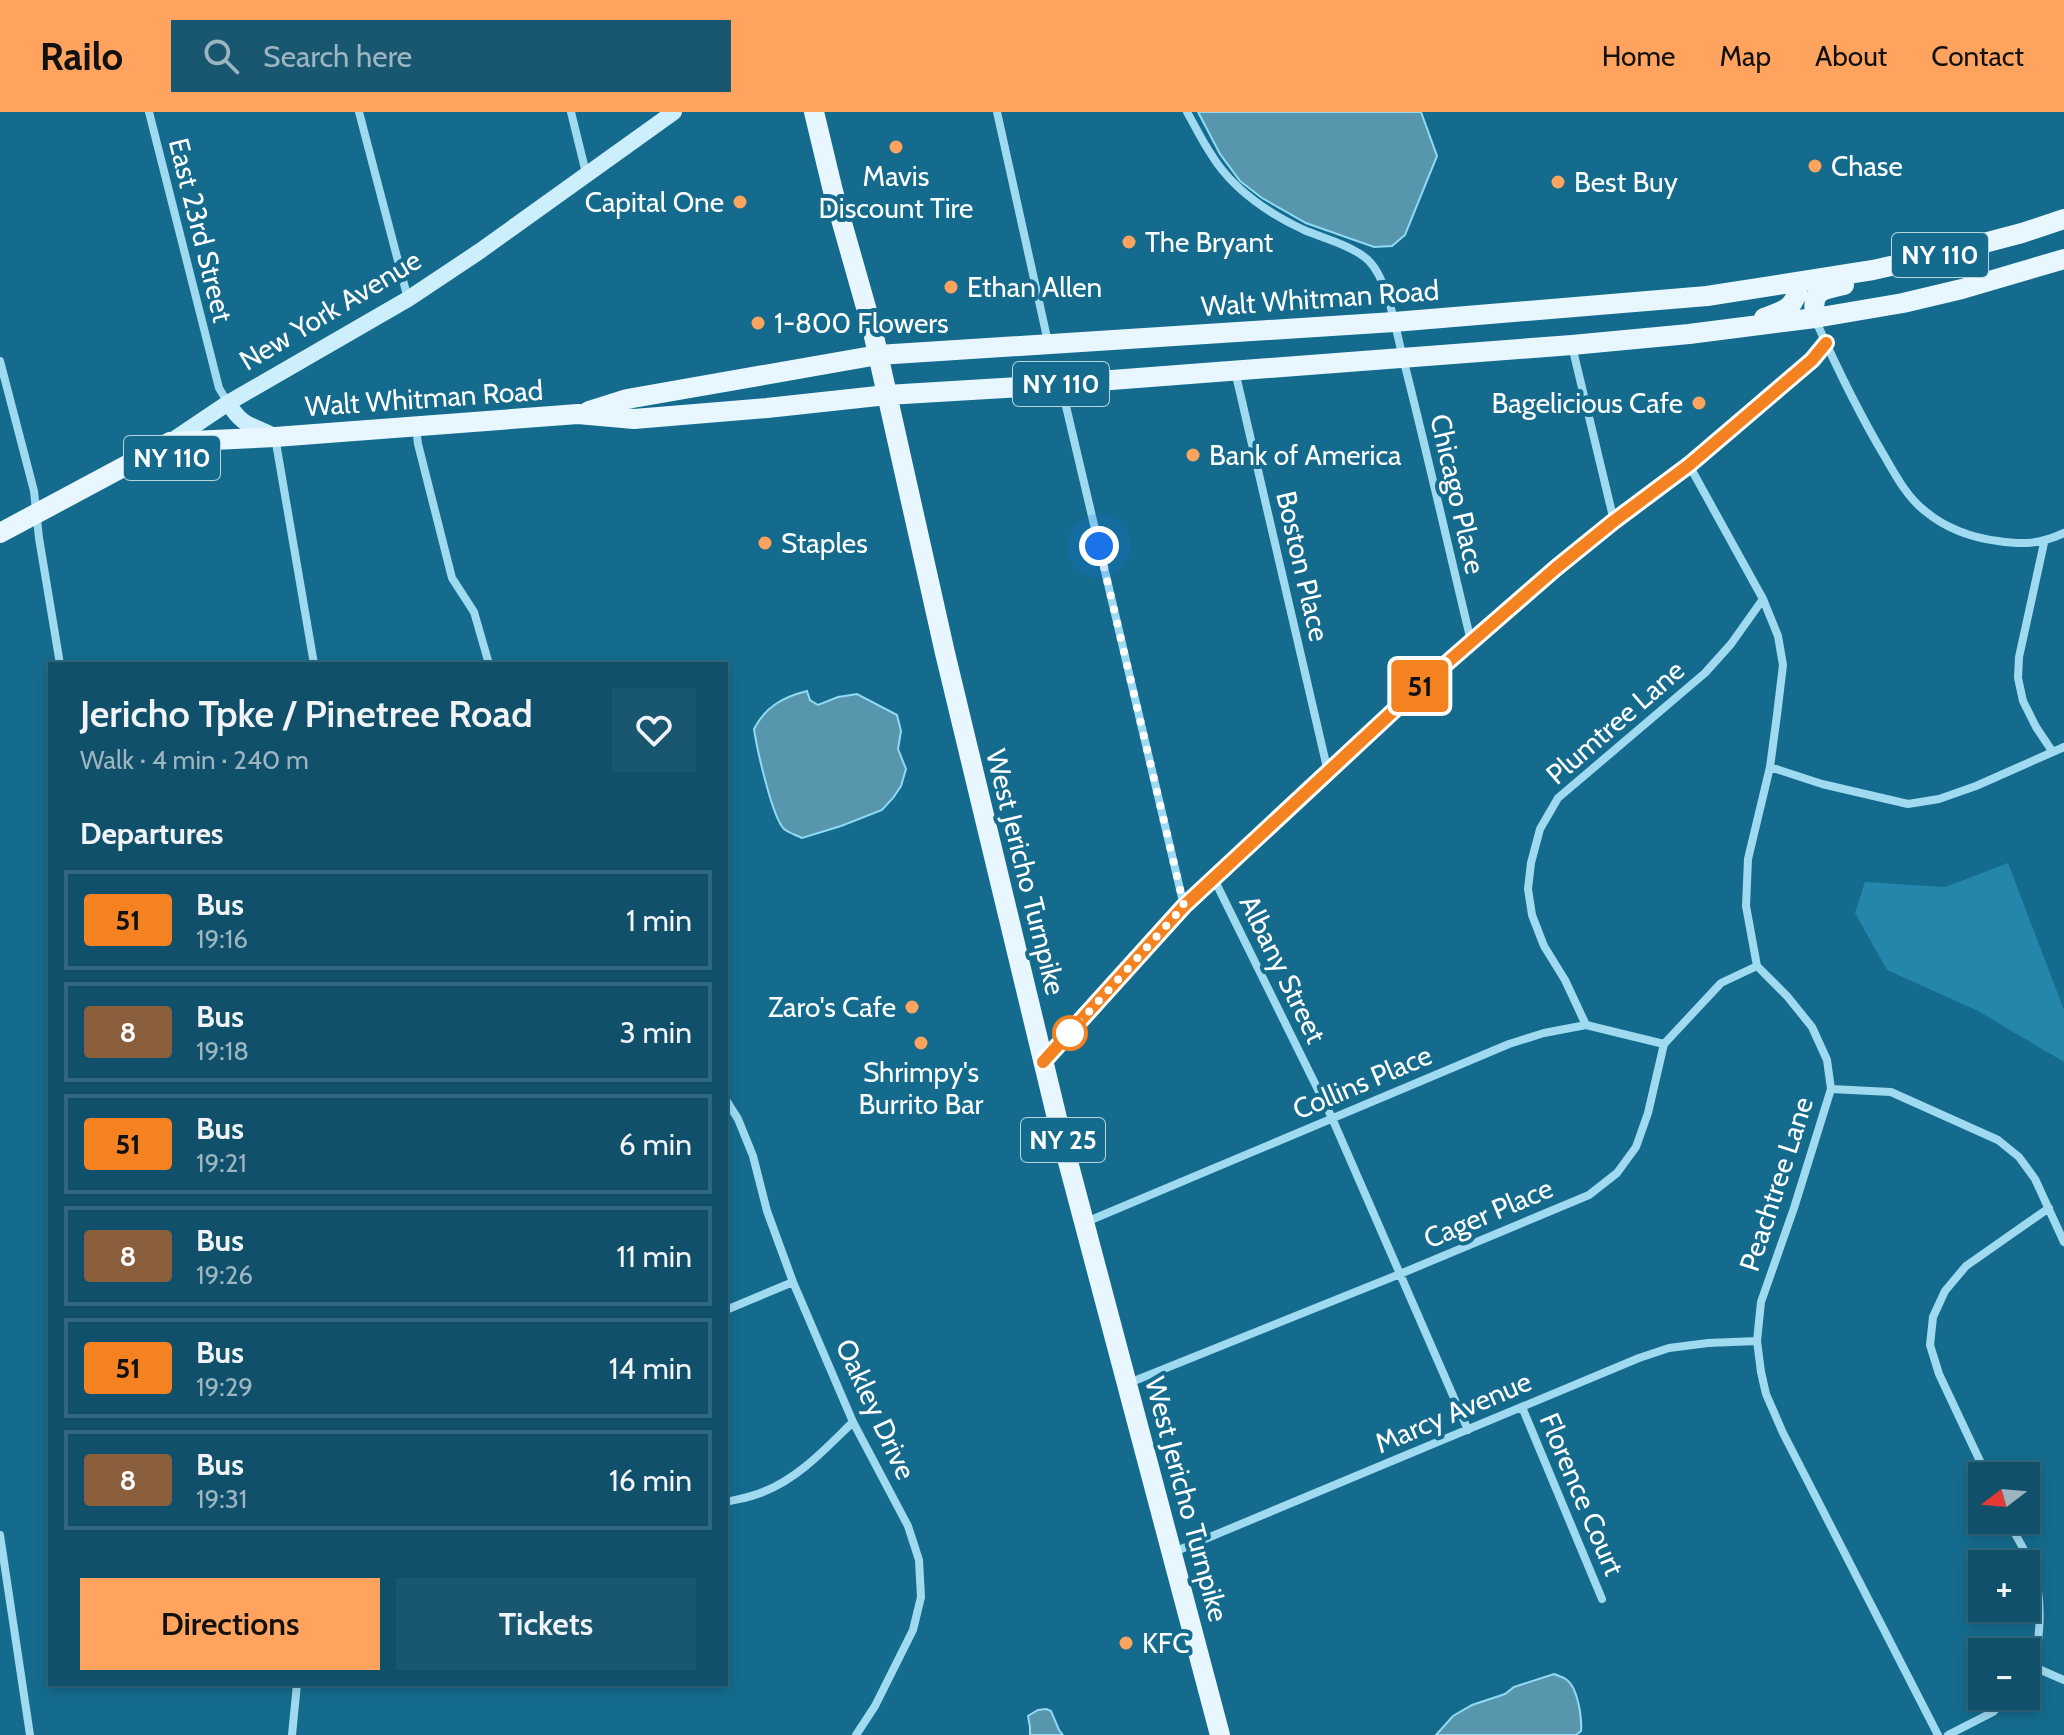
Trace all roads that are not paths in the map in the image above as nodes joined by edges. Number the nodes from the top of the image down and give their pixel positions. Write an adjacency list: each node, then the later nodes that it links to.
1 (149, 112): 26 (street, East 23rd Street)
2 (359, 112): 13 (street)
3 (571, 112): 8 (street)
4 (674, 112): 8 (street, New York Avenue)
5 (814, 112): 20 (main road, West Jericho Turnpike / NY 25)
6 (997, 112): 18 (street)
7 (1187, 112): 15 (street, Chicago Place)
8 (586, 173): 13 (street, New York Avenue)
9 (2064, 219): 10 (main road, Walt Whitman Road / NY 110)
10 (1935, 256): 12 (main road, Walt Whitman Road / NY 110); 14 (main road)
11 (2064, 259): 14 (main road, Walt Whitman Road / NY 110)
12 (1806, 281): 15 (main road, Walt Whitman Road / NY 110); 16 (main road)
13 (408, 299): 26 (street, New York Avenue)
14 (1815, 318): 16 (main road, Walt Whitman Road / NY 110); 17 (street)
15 (1394, 322): 18 (main road, Walt Whitman Road / NY 110); 21 (street, Chicago Place)
16 (1734, 330): 19 (main road, Walt Whitman Road / NY 110)
17 (1826, 343): 31 (street); 37 (street)
18 (1049, 345): 20 (main road, Walt Whitman Road / NY 110)
19 (1572, 345): 21 (main road, Walt Whitman Road / NY 110); 34 (street)
20 (878, 355): 25 (main road, West Jericho Turnpike / NY 25); 27 (main road, Walt Whitman Road / NY 110)
21 (1403, 358): 23 (main road, Walt Whitman Road / NY 110); 39 (street, Chicago Place)
22 (0, 361): 33 (street)
23 (1235, 371): 24 (main road, Walt Whitman Road / NY 110); 46 (street, Boston Place)
24 (1061, 384): 25 (main road, Walt Whitman Road / NY 110); 48 (street)
25 (887, 395): 27 (main road, Walt Whitman Road / NY 110); 52 (main road, West Jericho Turnpike / NY 25)
26 (228, 403): 29 (street); 30 (street, New York Avenue)
27 (578, 414): 28 (main road, Walt Whitman Road / NY 110)
28 (416, 426): 29 (main road, Walt Whitman Road / NY 110); 42 (street)
29 (275, 437): 30 (main road, Walt Whitman Road / NY 110); 32 (main road, Walt Whitman Road / NY 110); 41 (street)
30 (170, 442): 32 (main road, New York Avenue / NY 110)
31 (1689, 465): 34 (street); 38 (street)
32 (73, 495): 33 (main road, New York Avenue / NY 110)
33 (37, 514): 35 (main road, New York Avenue / NY 110); 40 (street)
34 (1614, 521): 39 (street)
35 (0, 533)
36 (2064, 533): 37 (street)
37 (2044, 543): 44 (street)
38 (1763, 599): 45 (street); 50 (street, Plumtree Lane)
39 (1471, 641): 46 (street)
40 (60, 662)
41 (314, 662)
42 (488, 662)
43 (2064, 747): 44 (street)
44 (2052, 751): 45 (street)
45 (1770, 767): 49 (street)
46 (1328, 772): 47 (street)
47 (1214, 879): 48 (street); 55 (street, Albany Street)
48 (1184, 906): 52 (street)
49 (1757, 966): 51 (street); 53 (street, Peachtree Lane)
50 (1586, 1025): 51 (street, Collins Place); 55 (street, Collins Place)
51 (1664, 1044): 59 (street, Cager Place)
52 (1043, 1062): 57 (main road, West Jericho Turnpike / NY 25)
53 (1831, 1089): 56 (street); 62 (street, Peachtree Lane)
54 (728, 1103): 60 (street, Oakley Drive)
55 (1332, 1118): 57 (street, Collins Place); 59 (street, Albany Street)
56 (2049, 1208): 58 (street); 67 (street)
57 (1085, 1223): 63 (main road, West Jericho Turnpike / NY 25)
58 (2064, 1242)
59 (1400, 1274): 63 (street, Cager Place); 66 (street, Albany Street)
60 (793, 1282): 61 (street); 65 (street, Oakley Drive)
61 (728, 1309)
62 (1757, 1341): 64 (street, Marcy Avenue); 84 (street, Peachtree Lane)
63 (1127, 1384): 71 (main road, West Jericho Turnpike / NY 25)
64 (1522, 1407): 66 (street, Marcy Avenue); 74 (street, Florence Court)
65 (853, 1422): 68 (street); 82 (street, Oakley Drive)
66 (1468, 1430): 71 (street, Marcy Avenue)
67 (1980, 1462)
68 (728, 1502)
69 (2015, 1534): 75 (street)
70 (0, 1535): 72 (street)
71 (1173, 1553): 83 (main road, West Jericho Turnpike / NY 25)
72 (10, 1594): 73 (street); 80 (street)
73 (0, 1598)
74 (1602, 1599)
75 (2039, 1638)
76 (2040, 1670): 77 (street)
77 (2064, 1680)
78 (297, 1686): 81 (street)
79 (1995, 1710): 85 (street)
80 (30, 1735)
81 (292, 1735)
82 (856, 1735)
83 (1220, 1735)
84 (1938, 1735)
85 (1948, 1735)

